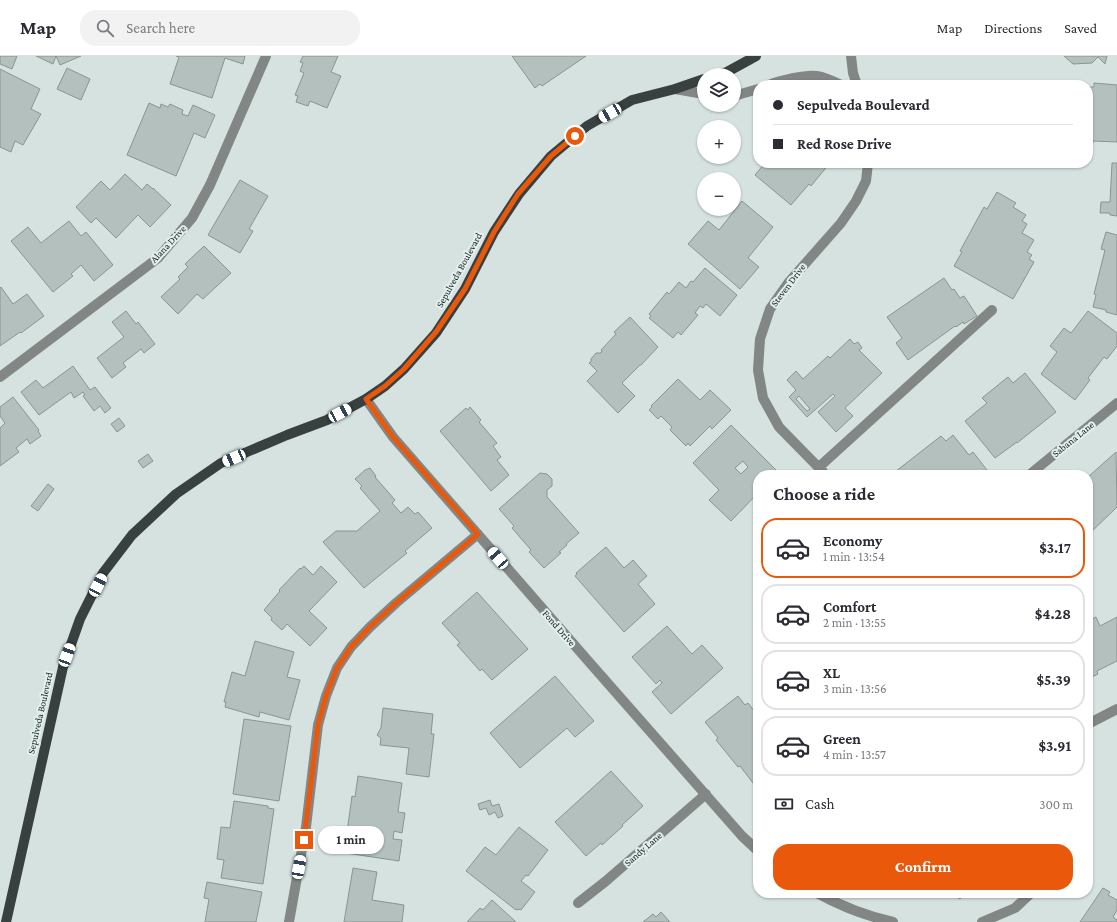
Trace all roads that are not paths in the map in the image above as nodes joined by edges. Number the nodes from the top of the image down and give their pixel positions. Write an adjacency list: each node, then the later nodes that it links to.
1 (266, 56): 15 (street, Alana Drive)
2 (756, 56): 4 (main road)
3 (851, 56): 7 (street)
4 (734, 68)
5 (788, 80): 6 (street)
6 (831, 80)
7 (856, 80)
8 (697, 81): 9 (main road, Sepulveda Boulevard)
9 (675, 89): 11 (street); 16 (main road, Sepulveda Boulevard)
10 (753, 90): 12 (street)
11 (697, 93)
12 (741, 94)
13 (867, 168): 18 (street, Steven Drive)
14 (992, 310): 18 (street)
15 (0, 377)
16 (366, 399): 21 (street, Fond Drive); 29 (main road, Sepulveda Boulevard)
17 (1117, 403): 20 (street, Sabana Lane)
18 (818, 467): 19 (street, Steven Drive)
19 (821, 470)
20 (1035, 470)
21 (478, 534): 24 (street, Fond Drive); 30 (street)
22 (1117, 709): 23 (street)
23 (1093, 721)
24 (706, 794): 25 (street, Fond Drive); 28 (street, Sandy Lane)
25 (753, 846)
26 (826, 898): 31 (street)
27 (1026, 898): 32 (street)
28 (578, 903)
29 (6, 922)
30 (290, 922)
31 (893, 922)
32 (982, 922)

